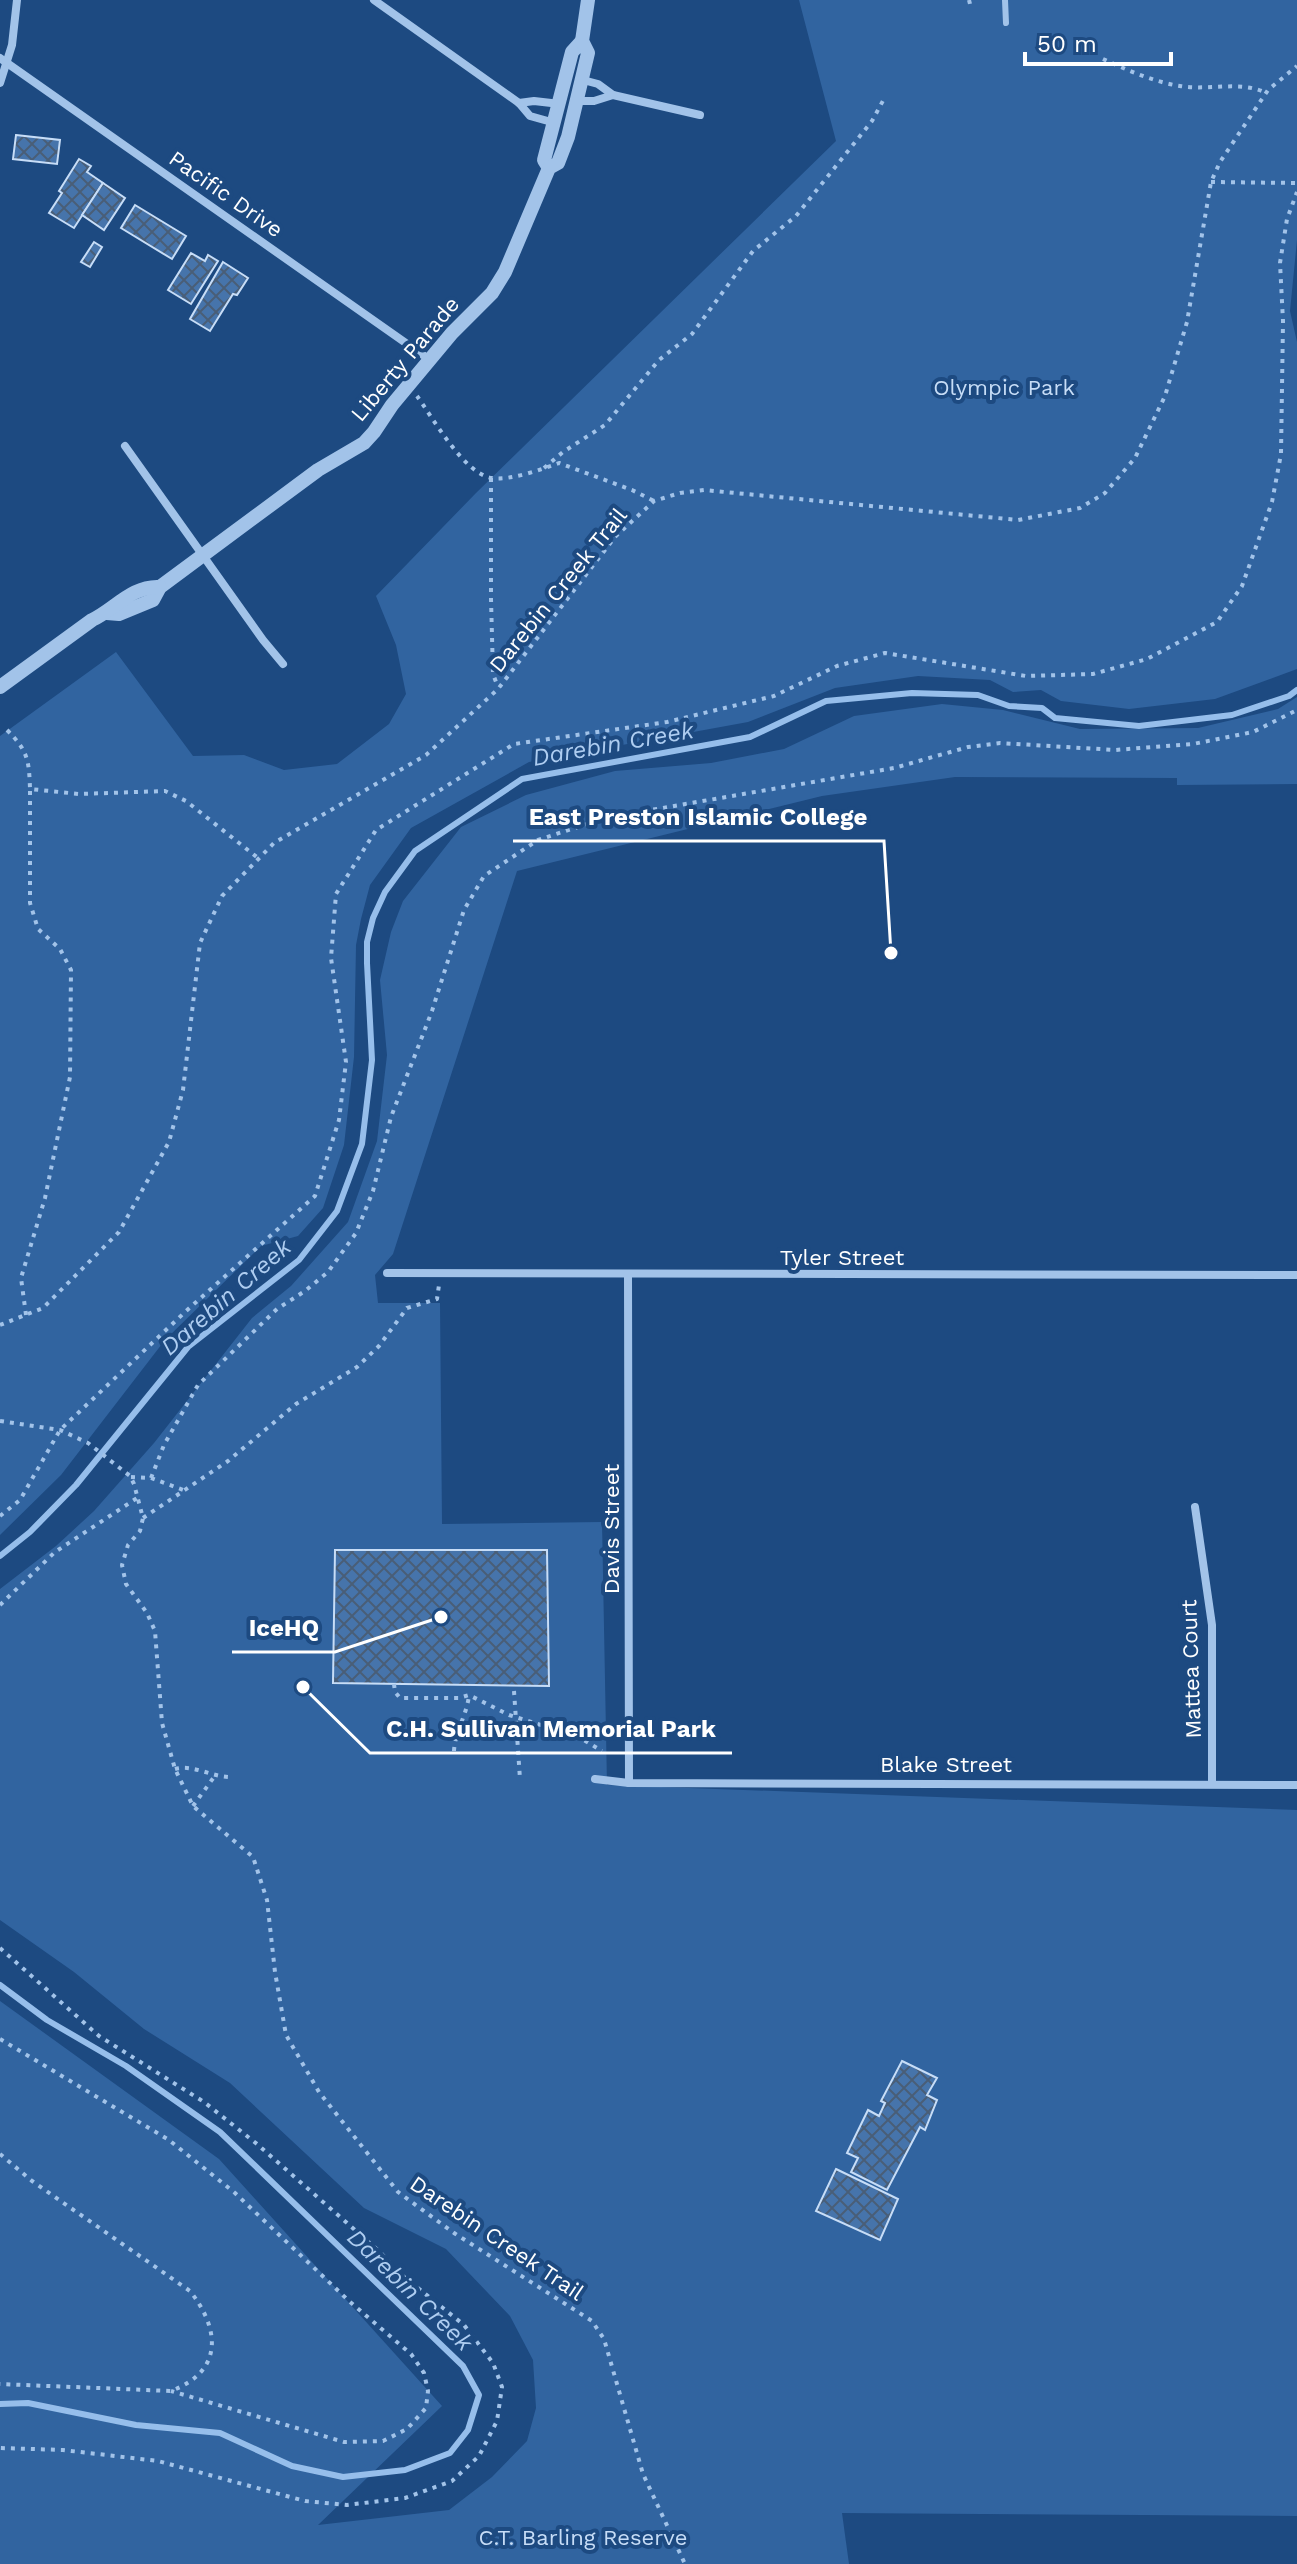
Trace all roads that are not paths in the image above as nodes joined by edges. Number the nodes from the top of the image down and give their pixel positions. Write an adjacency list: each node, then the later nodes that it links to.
1 (17, 0): 7 (street)
2 (374, 0): 14 (street)
3 (588, 0): 6 (street, Liberty Parade)
4 (1005, 0): 5 (lane)
5 (1006, 23)
6 (582, 41): 8 (street, Liberty Parade); 9 (street, Liberty Parade)
7 (4, 60): 10 (street); 18 (street, Pacific Drive)
8 (567, 77): 9 (street); 12 (street, Liberty Parade)
9 (583, 80): 11 (street); 13 (street, Liberty Parade)
10 (0, 83)
11 (613, 95): 13 (street); 15 (street)
12 (560, 101): 13 (street); 14 (street); 16 (street, Liberty Parade)
13 (579, 101): 17 (street, Liberty Parade)
14 (519, 103): 16 (street)
15 (700, 115)
16 (555, 123): 17 (street, Liberty Parade)
17 (549, 168): 18 (street, Liberty Parade)
18 (430, 360): 20 (street, Liberty Parade)
19 (125, 446): 20 (street)
20 (203, 555): 21 (street); 22 (street, Liberty Parade)
21 (283, 664)
22 (0, 687)
23 (387, 1273): 24 (street, Tyler Street)
24 (628, 1275): 25 (street, Tyler Street); 28 (street, Davis Street)
25 (1297, 1275)
26 (1195, 1507): 29 (street, Mattea Court)
27 (595, 1779): 28 (street, Blake Street)
28 (629, 1783): 29 (street, Blake Street)
29 (1212, 1783): 30 (street, Blake Street)
30 (1297, 1785)

